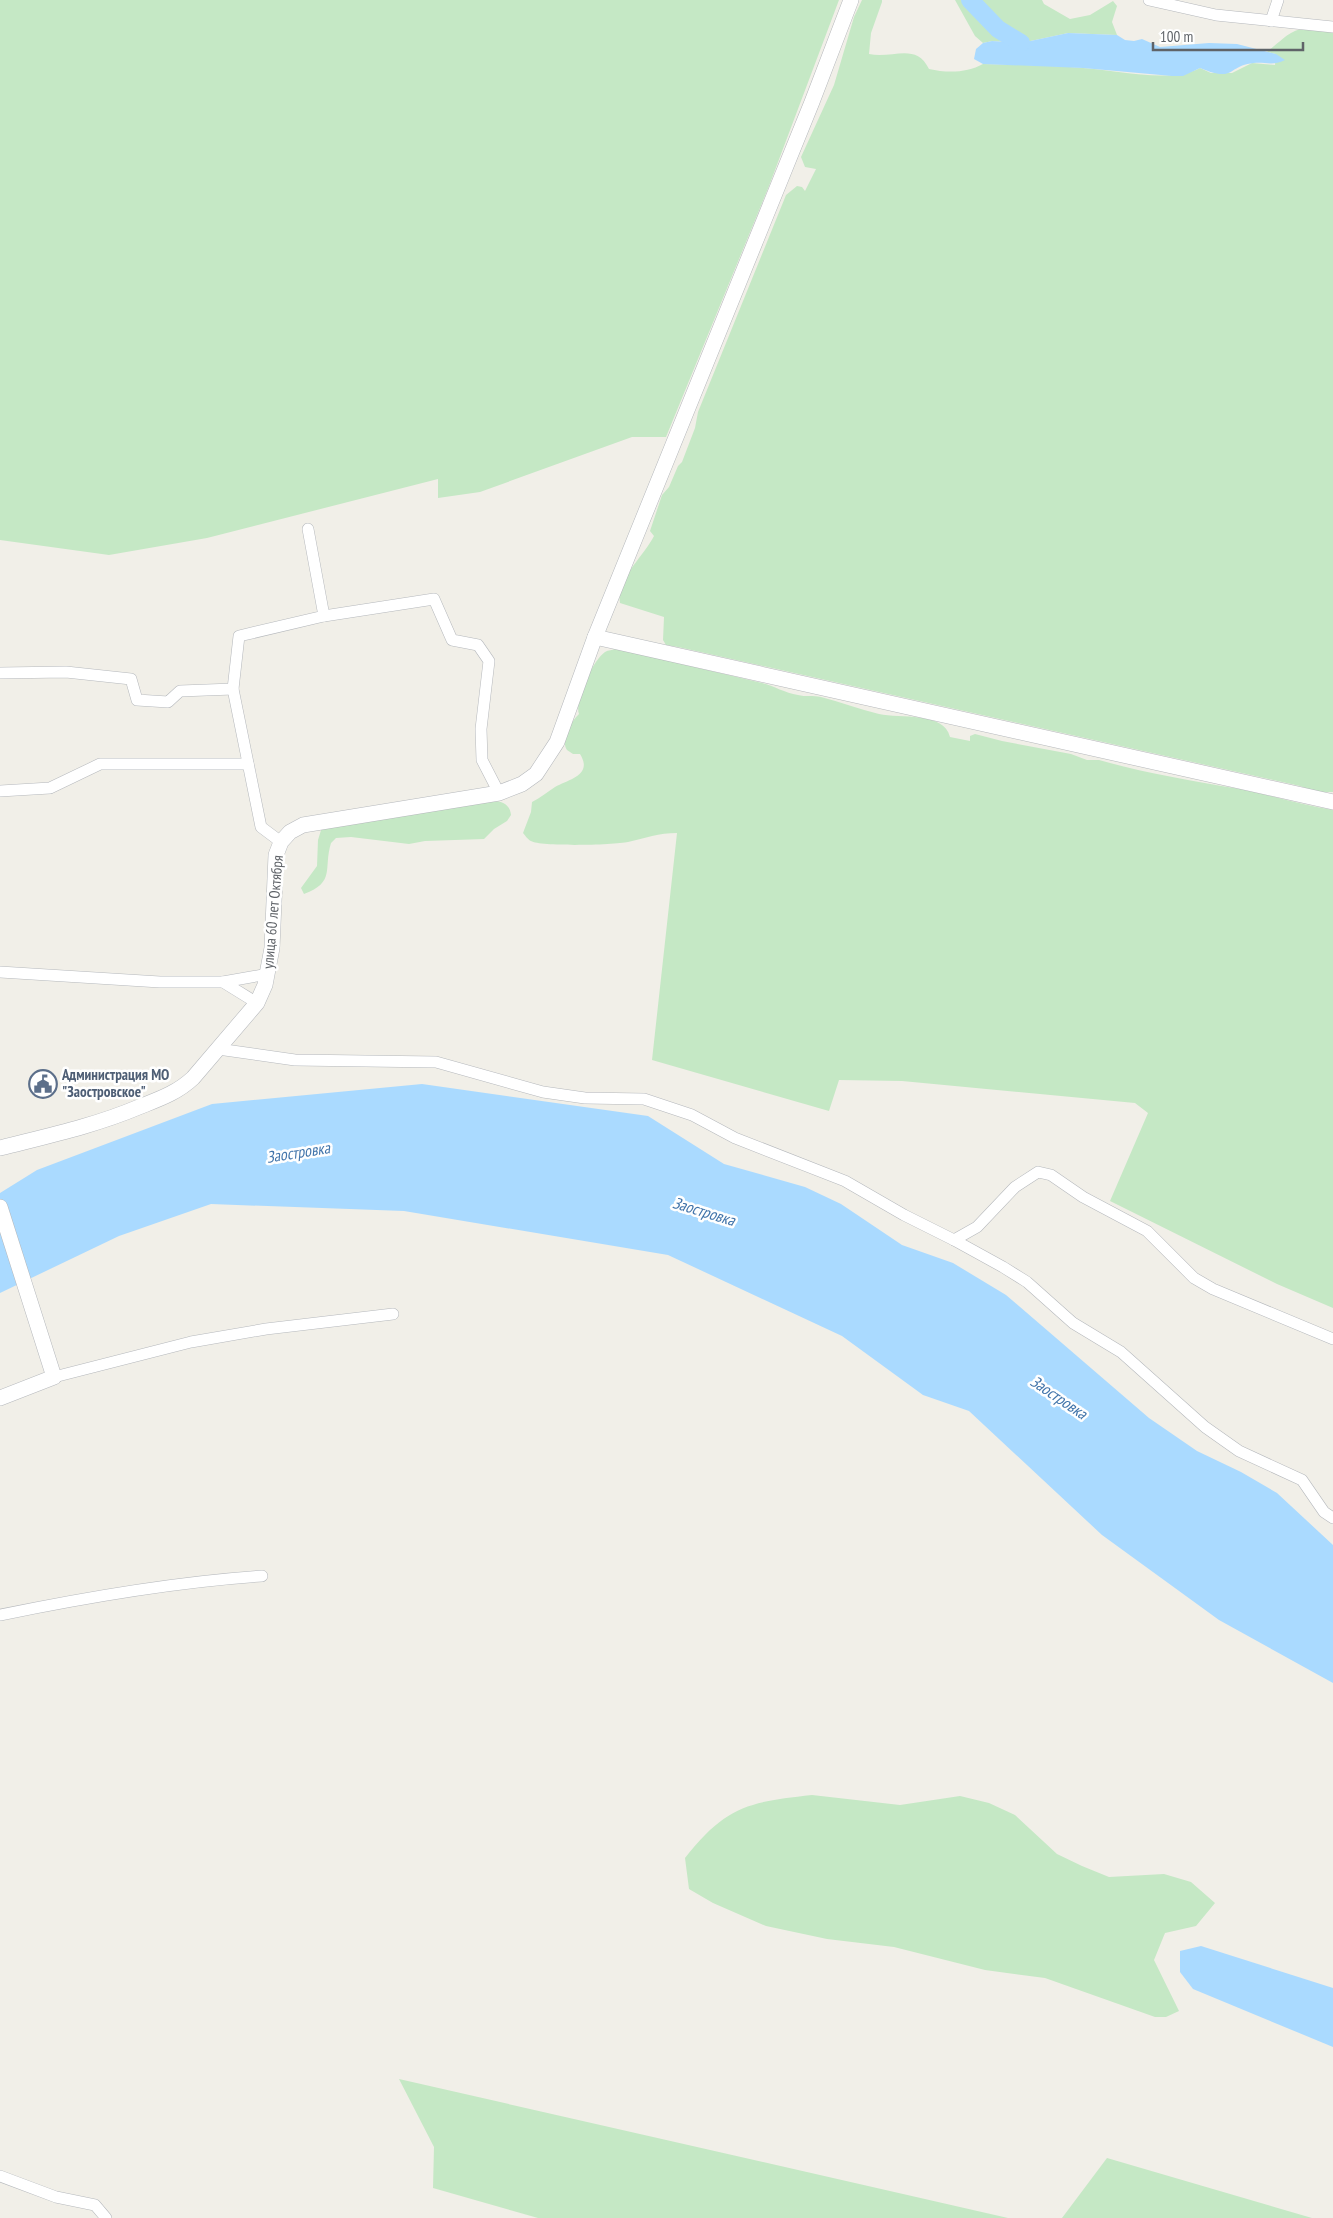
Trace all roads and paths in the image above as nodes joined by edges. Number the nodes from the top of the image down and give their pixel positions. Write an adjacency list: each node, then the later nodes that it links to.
1 (850, 0): 8 (street, улица 60 лет Октября)
2 (1149, 0): 4 (street)
3 (1278, 0): 4 (street)
4 (1271, 21): 5 (street)
5 (1333, 27)
6 (308, 529): 7 (street)
7 (324, 616): 10 (street); 13 (street)
8 (595, 637): 13 (street, улица 60 лет Октября); 14 (street)
9 (0, 673): 10 (street)
10 (233, 689): 11 (street)
11 (248, 764): 12 (street); 15 (street)
12 (0, 791)
13 (500, 793): 15 (street, улица 60 лет Октября)
14 (1333, 802)
15 (281, 842): 17 (street, улица 60 лет Октября)
16 (0, 972): 18 (street)
17 (268, 974): 18 (street); 19 (street, улица 60 лет Октября)
18 (223, 982): 19 (street)
19 (257, 1003): 20 (street, улица 60 лет Октября)
20 (218, 1049): 21 (street, улица 60 лет Октября); 23 (street)
21 (0, 1148)
22 (0, 1206): 26 (street)
23 (954, 1240): 25 (street); 28 (street)
24 (393, 1314): 26 (street)
25 (1333, 1339)
26 (54, 1377): 27 (street)
27 (0, 1398)
28 (1333, 1518)
29 (262, 1576): 30 (street)
30 (0, 1615)
31 (0, 2176): 32 (street)
32 (106, 2218)

